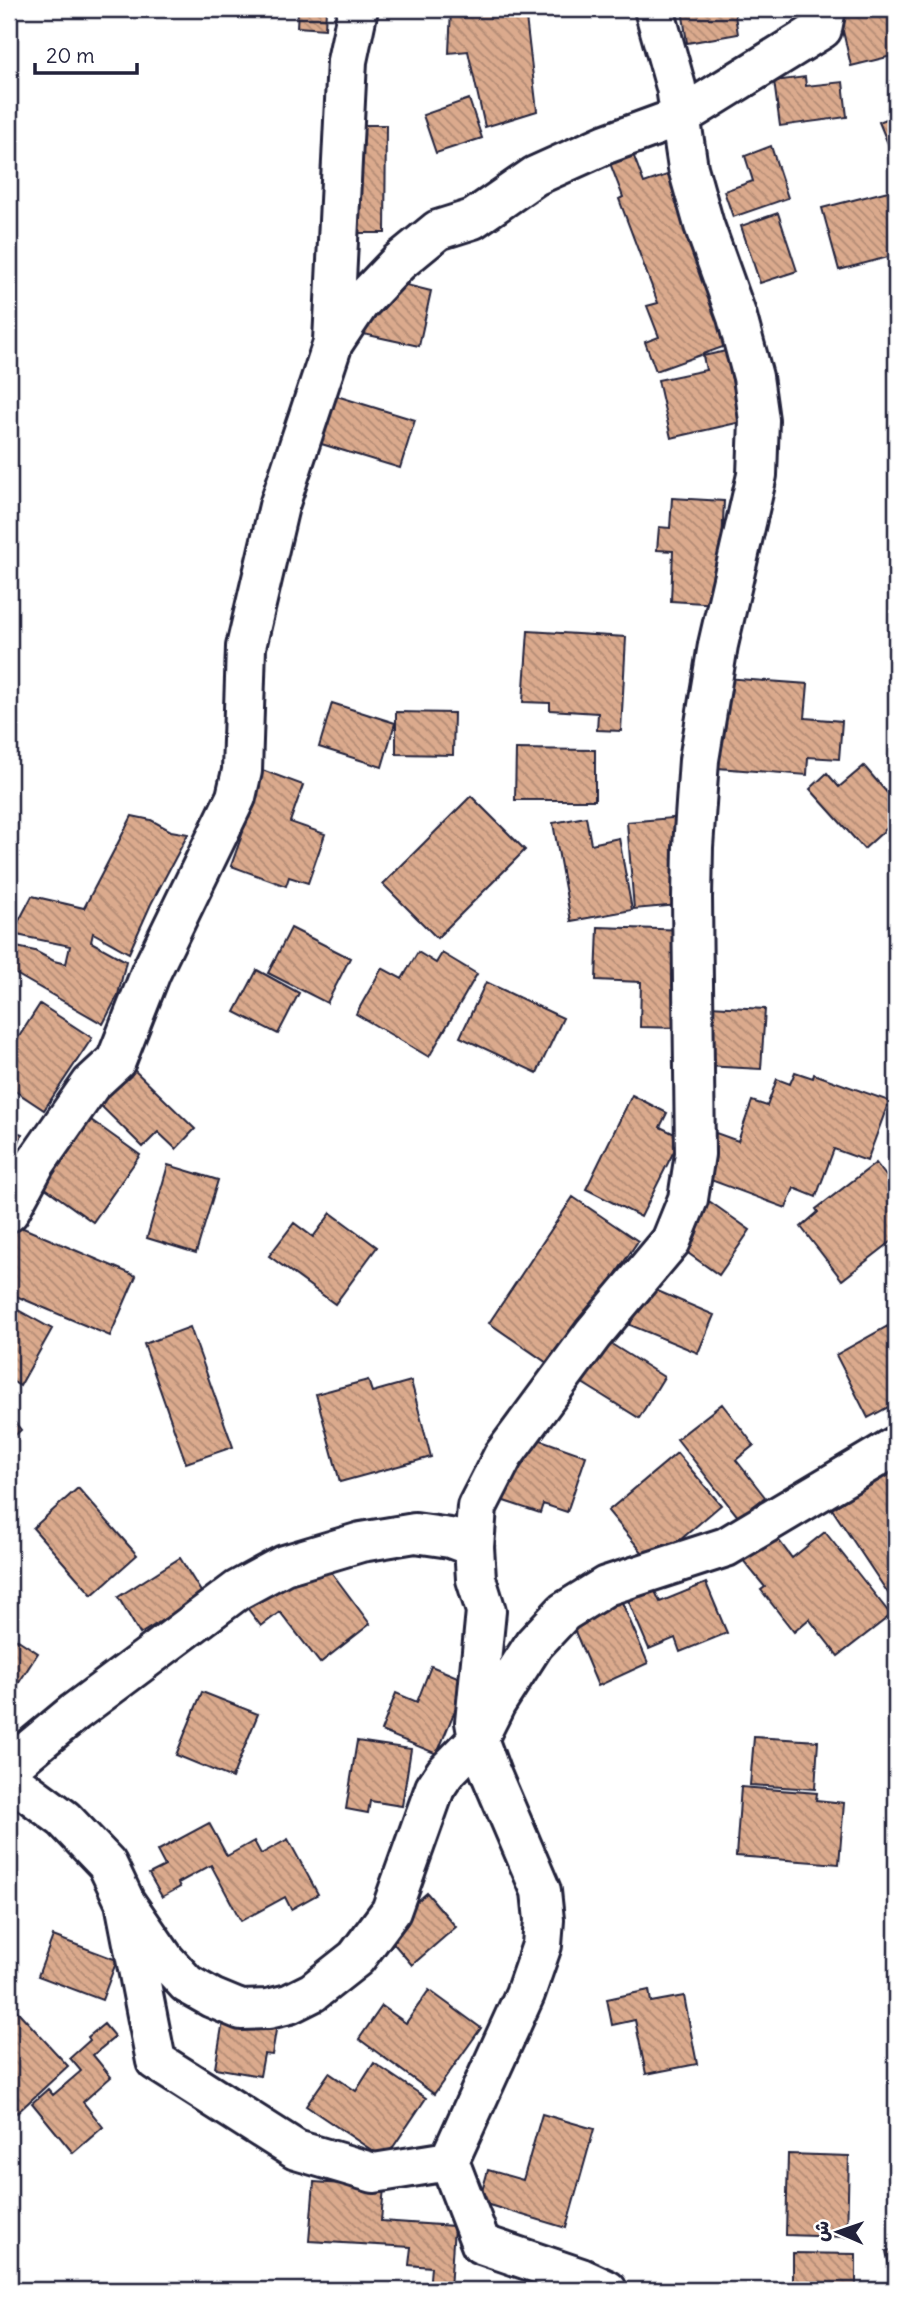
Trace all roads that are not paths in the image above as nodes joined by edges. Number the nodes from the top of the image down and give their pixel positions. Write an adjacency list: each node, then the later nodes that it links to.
1 (358, 9): 5 (street)
2 (654, 9): 4 (street)
3 (826, 9): 4 (street)
4 (680, 117): 5 (street); 8 (street)
5 (333, 343): 6 (street)
6 (9, 1212)
7 (896, 1446): 9 (street)
8 (474, 1547): 9 (street); 10 (street)
9 (478, 1739): 12 (street); 13 (street)
10 (9, 1767)
11 (9, 1788): 12 (street)
12 (125, 1902): 13 (street)
13 (449, 2161): 14 (street)
14 (607, 2290)

